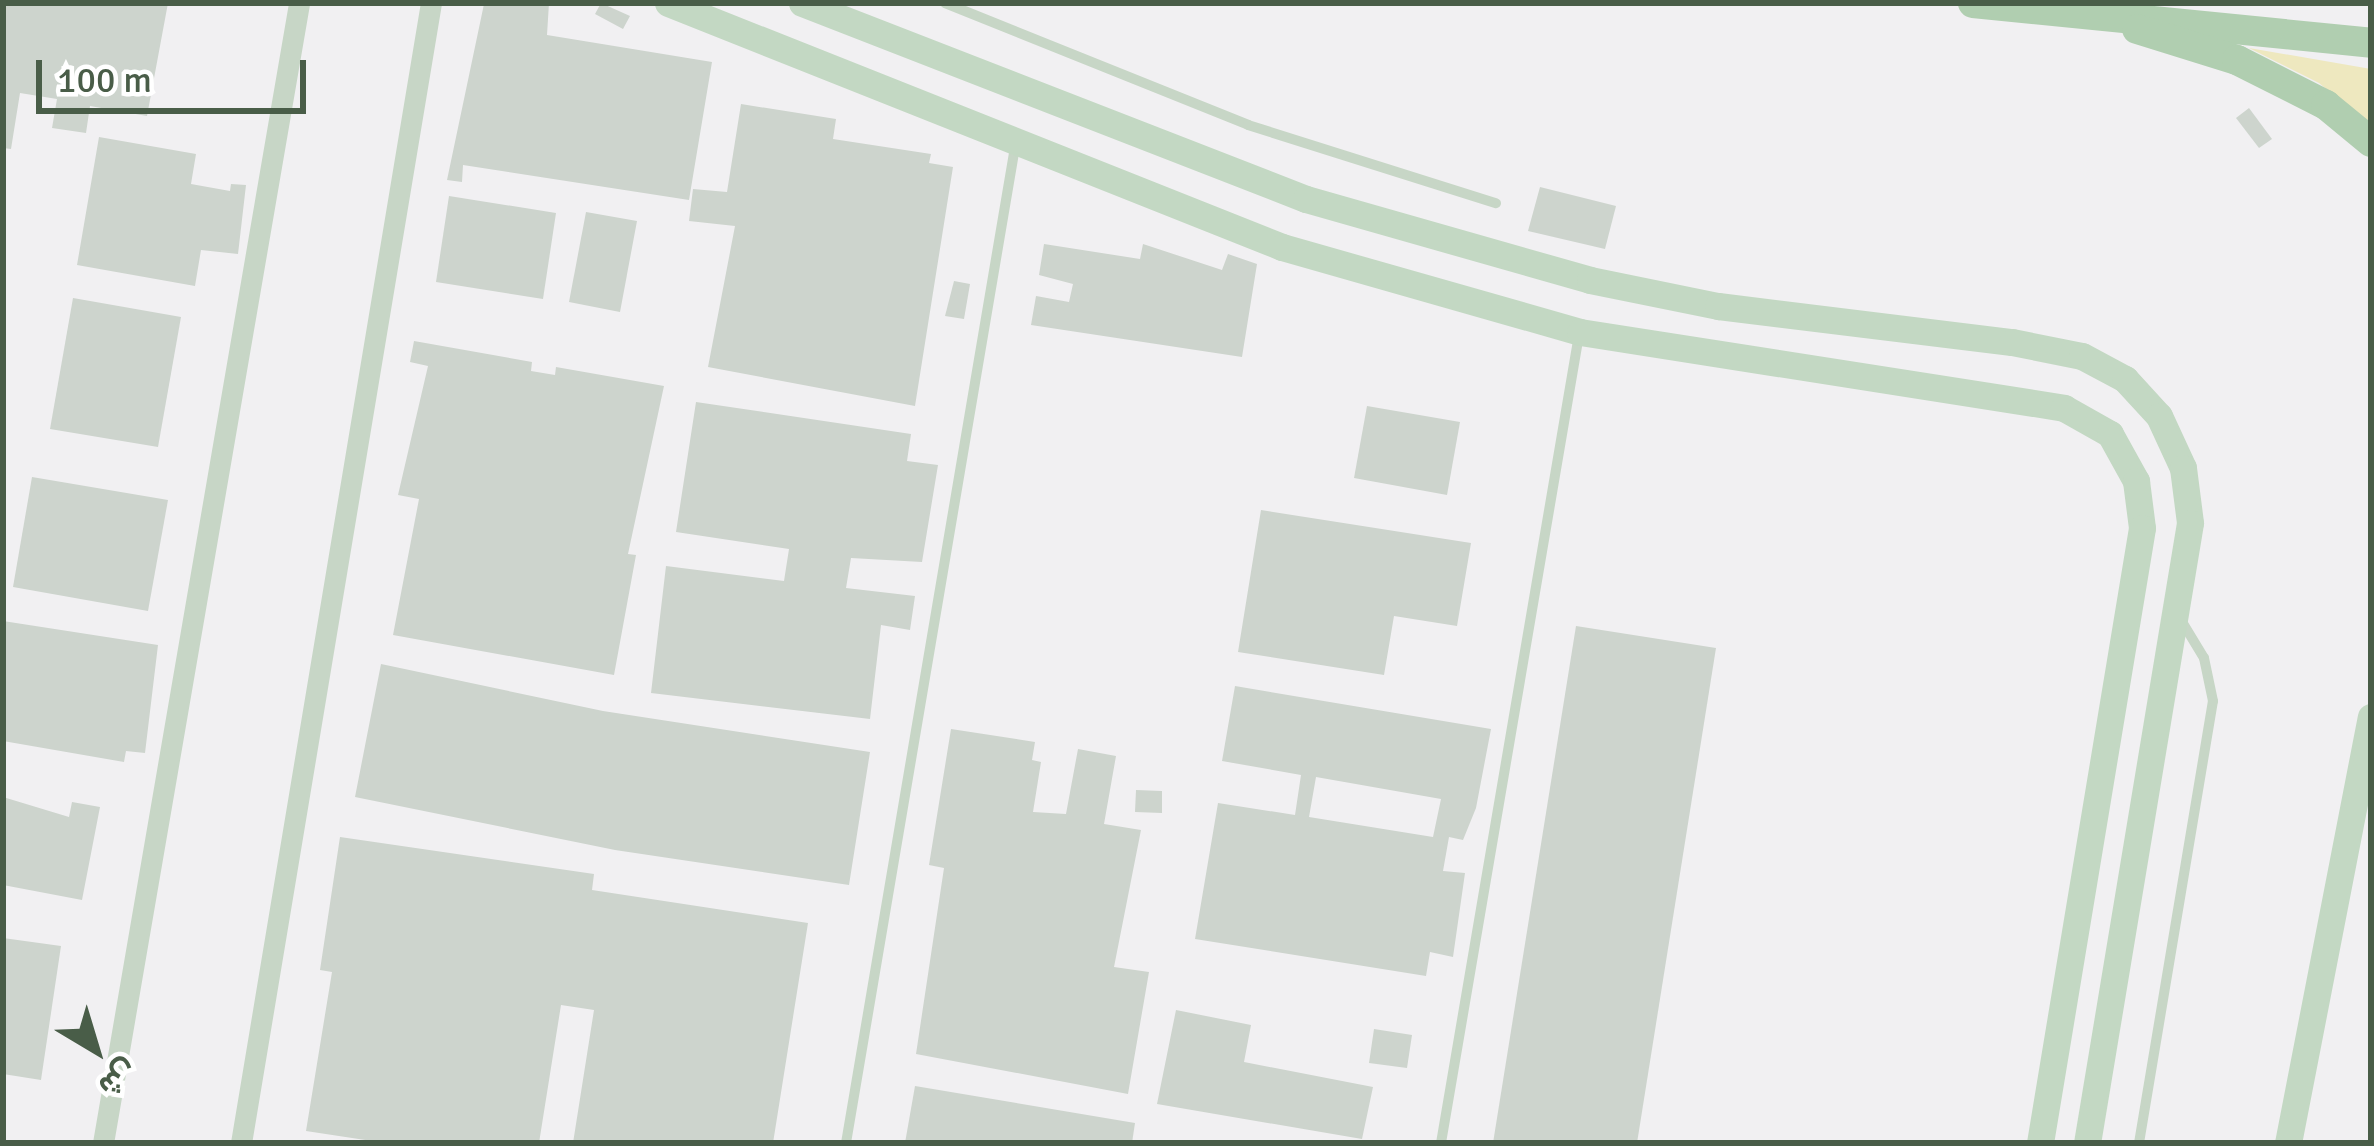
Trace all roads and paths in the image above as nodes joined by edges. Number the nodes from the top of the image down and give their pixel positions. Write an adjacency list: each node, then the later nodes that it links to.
1 (298, 3): 17 (street)
2 (431, 3): 18 (street)
3 (668, 3): 10 (street)
4 (802, 3): 11 (street)
5 (945, 3): 12 (lane)
6 (1973, 3): 7 (main road)
7 (2080, 12): 8 (main road); 9 (main road)
8 (2371, 43)
9 (2371, 142)
10 (1015, 147): 13 (street); 19 (lane)
11 (1306, 200): 13 (street); 15 (street)
12 (1496, 203)
13 (1282, 247): 14 (street)
14 (1580, 332): 20 (lane); 21 (street)
15 (2172, 609): 22 (street); 23 (lane)
16 (2371, 717): 24 (street)
17 (103, 1143)
18 (242, 1143)
19 (846, 1143)
20 (1441, 1143)
21 (2040, 1143)
22 (2087, 1143)
23 (2139, 1143)
24 (2288, 1143)

